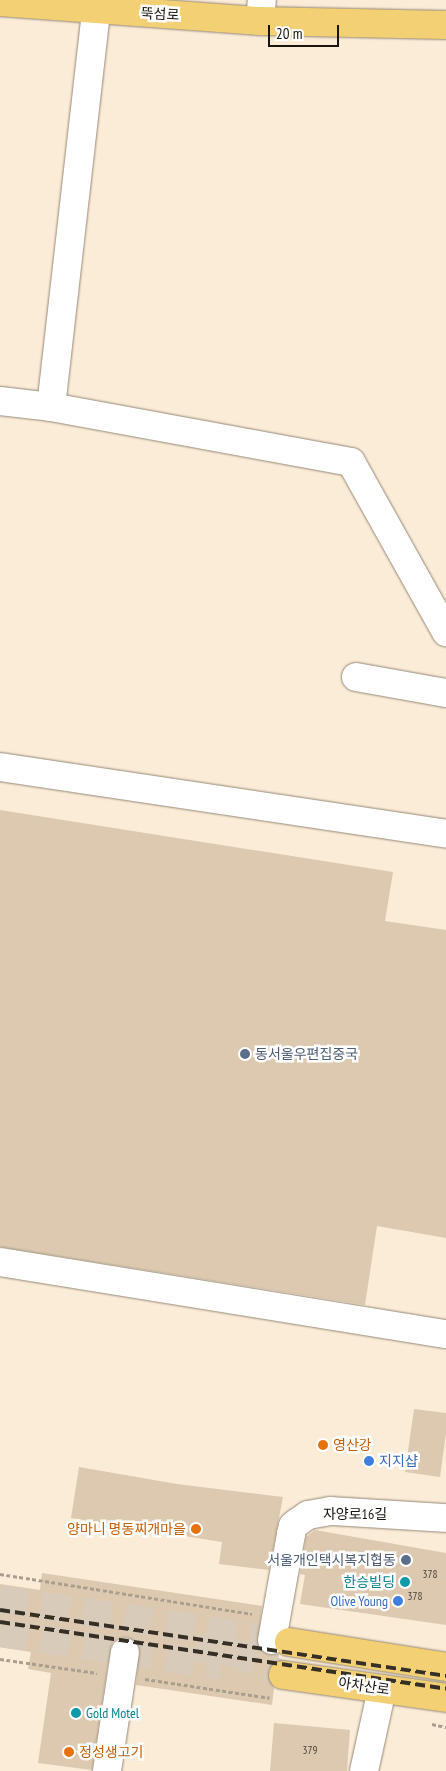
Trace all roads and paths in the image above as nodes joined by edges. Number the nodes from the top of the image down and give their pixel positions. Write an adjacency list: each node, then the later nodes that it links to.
1 (0, 2): 3 (main road, 뚝섬로)
2 (174, 7): 3 (main road, 뚝섬로); 4 (main road, 뚝섬로)
3 (96, 10): 7 (street)
4 (261, 10): 5 (main road, 뚝섬로)
5 (446, 25)
6 (0, 401): 7 (street)
7 (51, 408): 8 (street)
8 (446, 632)
9 (356, 677): 10 (street)
10 (446, 693)
11 (0, 767): 12 (street)
12 (446, 834)
13 (0, 1262): 14 (street)
14 (446, 1334)
15 (446, 1518): 17 (street, 자양로16길)
16 (0, 1574): 17 (path)
17 (279, 1633): 20 (main road)
18 (0, 1659): 19 (path)
19 (123, 1664): 21 (path); 26 (street)
20 (446, 1667)
21 (281, 1687): 22 (main road, 아차산로)
22 (382, 1689): 23 (main road, 아차산로); 27 (street)
23 (446, 1698)
24 (429, 1724): 25 (path)
25 (446, 1727)
26 (107, 1771)
27 (364, 1771)

